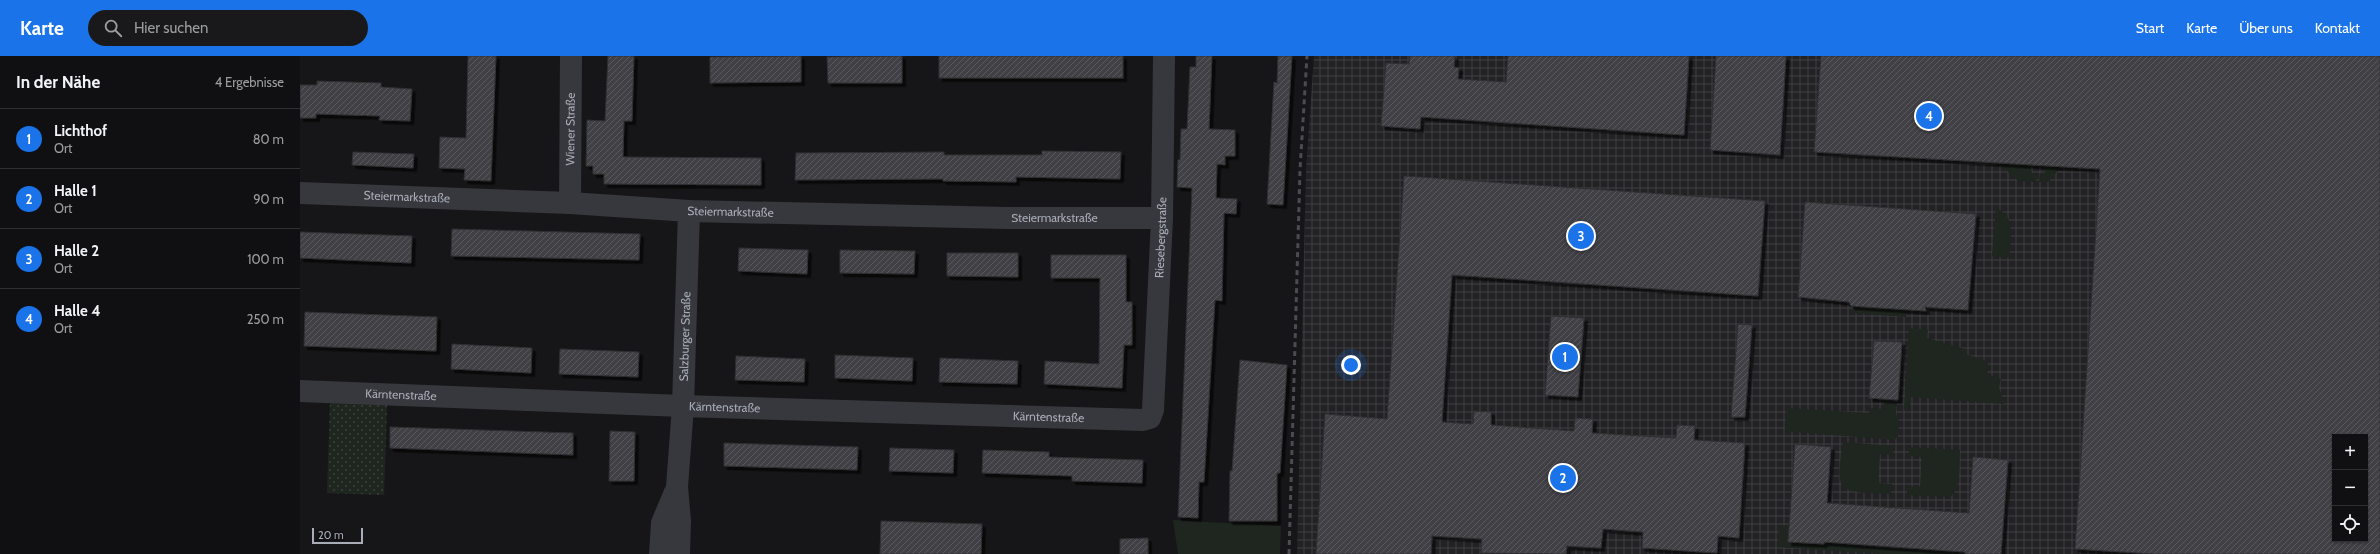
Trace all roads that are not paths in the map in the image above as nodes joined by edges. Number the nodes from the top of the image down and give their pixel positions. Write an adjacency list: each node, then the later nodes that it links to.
1 (571, 56): 4 (street, Wiener Straße)
2 (1164, 56): 6 (street, Riesebergstraße)
3 (300, 193): 4 (street, Steiermarkstraße)
4 (570, 203): 5 (street, Steiermarkstraße)
5 (689, 211): 6 (street, Steiermarkstraße); 8 (street, Salzburger Straße)
6 (1162, 218): 9 (street, Riesebergstraße)
7 (300, 391): 8 (street, Kärntenstraße)
8 (683, 406): 9 (street, Kärntenstraße); 10 (street, Salzburger Straße)
9 (1150, 418)
10 (677, 487): 11 (street, Salzburger Straße); 12 (street, Salzburger Straße)
11 (660, 554)
12 (679, 554)

